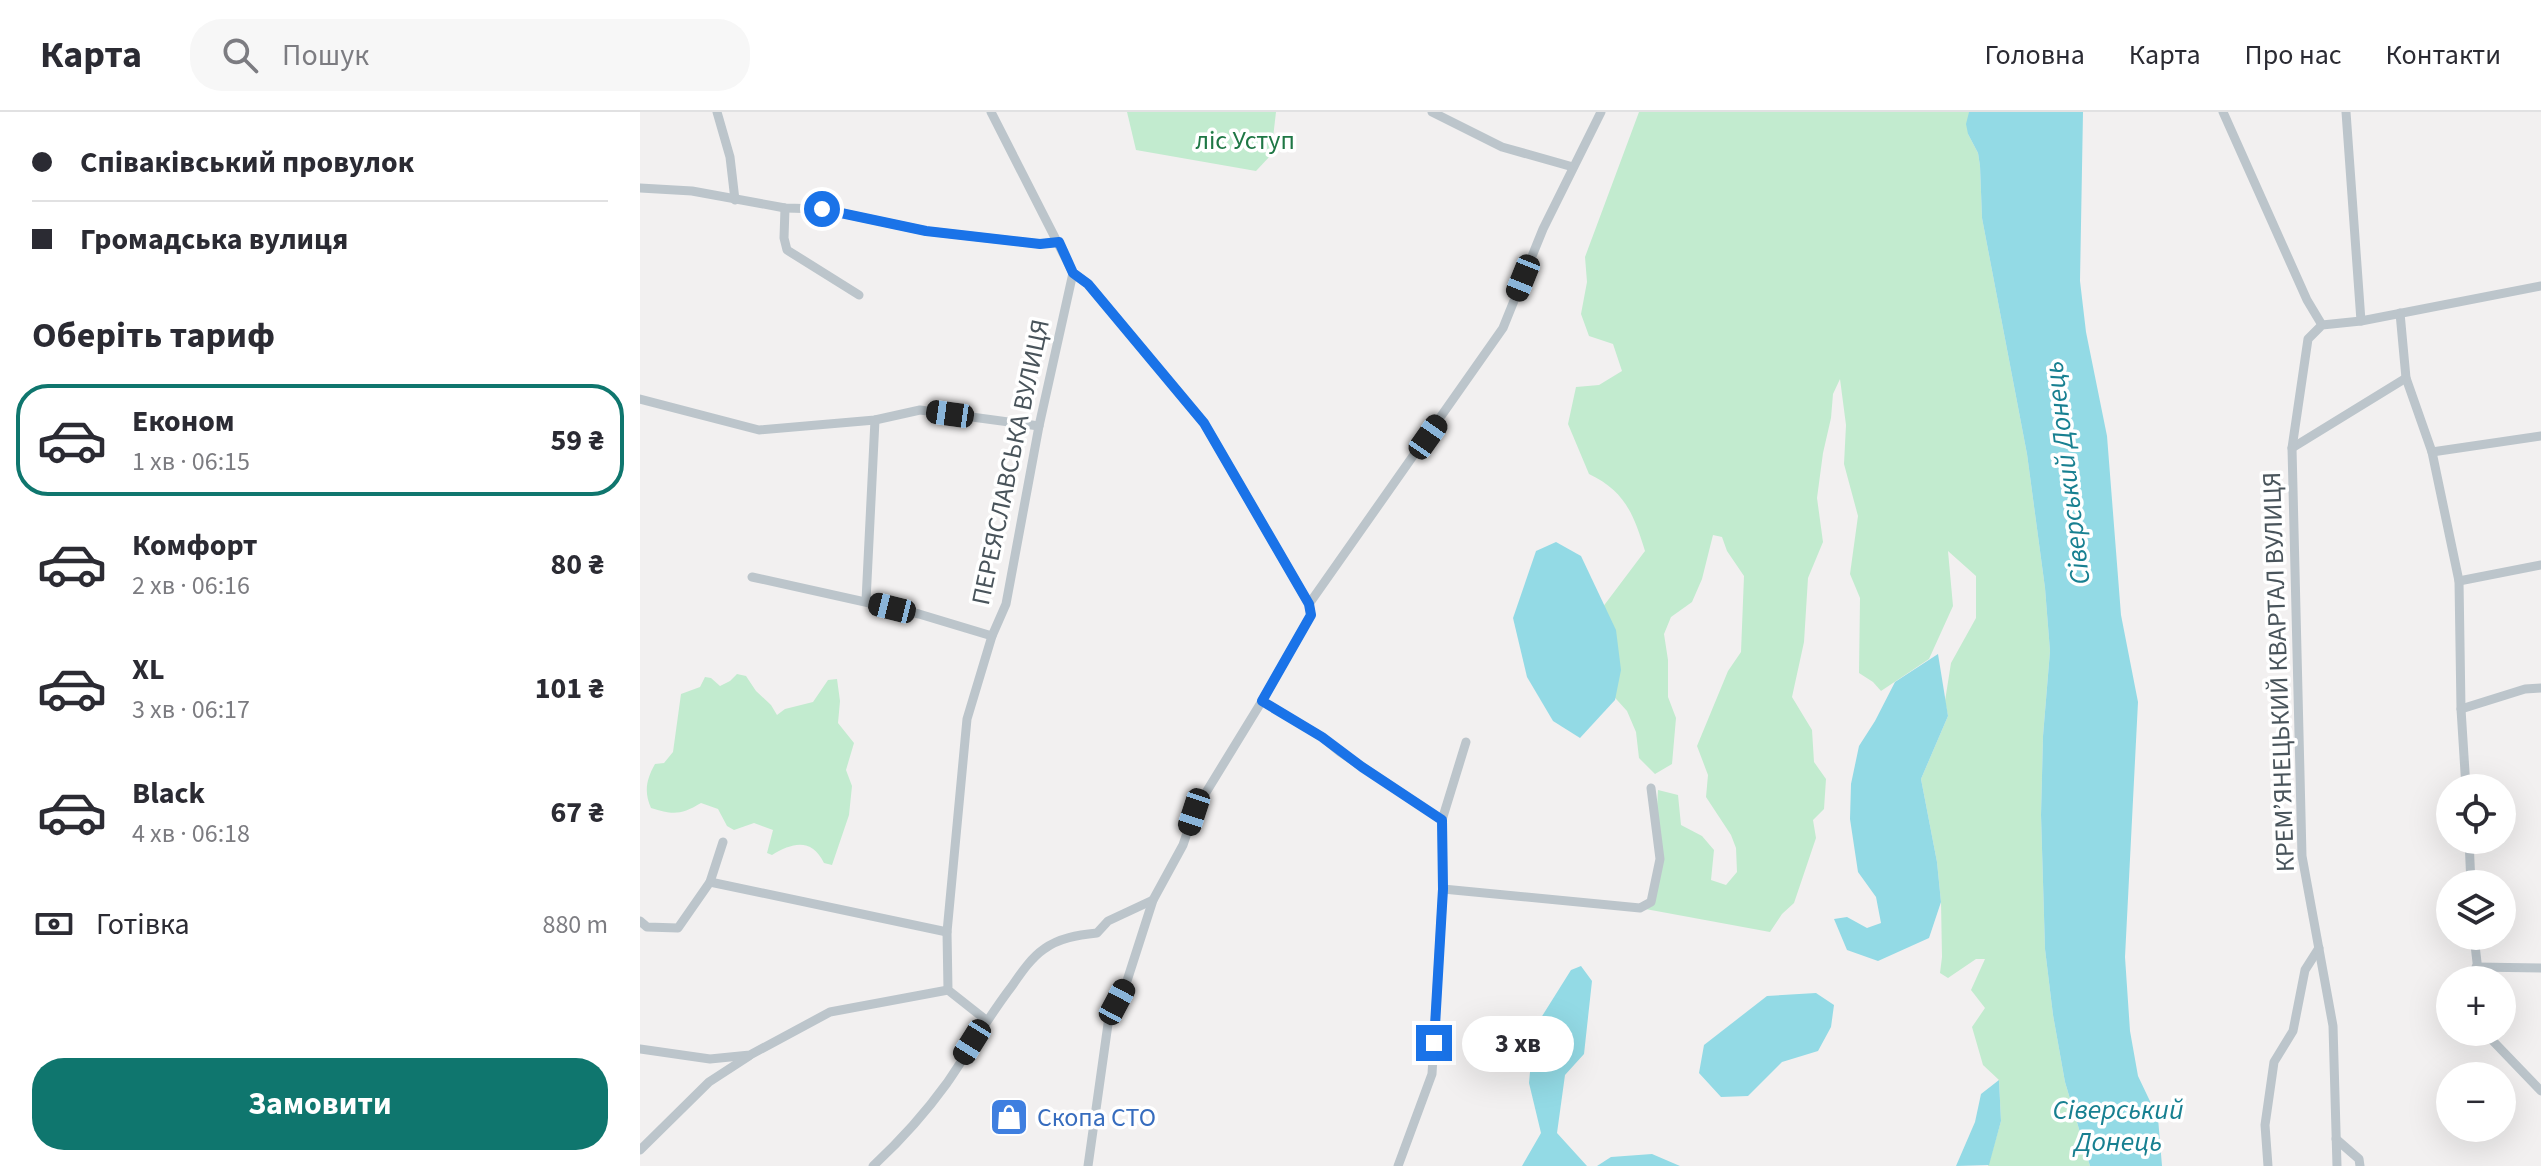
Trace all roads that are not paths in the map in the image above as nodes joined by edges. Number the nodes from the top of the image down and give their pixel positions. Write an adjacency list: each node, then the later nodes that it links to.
1 (717, 112): 9 (street)
2 (991, 112): 11 (street)
3 (1432, 112): 7 (street)
4 (1601, 112): 7 (street)
5 (2223, 112): 17 (street)
6 (2346, 112): 16 (street)
7 (1573, 167): 29 (street)
8 (640, 188): 9 (street)
9 (735, 200): 10 (street)
10 (785, 208): 11 (street); 14 (street)
11 (1059, 242): 12 (street)
12 (1073, 273): 21 (street, ПЕРЕЯСЛАВСЬКА ВУЛИЦЯ); 29 (street)
13 (2541, 286): 15 (street)
14 (859, 295)
15 (2400, 313): 16 (street); 18 (street)
16 (2361, 321): 17 (street)
17 (2322, 325): 23 (street, КРЕМ’ЯНЕЦЬКИЙ КВАРТАЛ ВУЛИЦЯ)
18 (2406, 378): 23 (street); 24 (street)
19 (640, 399): 20 (street)
20 (875, 420): 21 (street); 28 (street)
21 (1039, 426): 30 (street, ПЕРЕЯСЛАВСЬКА ВУЛИЦЯ)
22 (2541, 436): 24 (street)
23 (2292, 448): 44 (street, КРЕМ’ЯНЕЦЬКИЙ КВАРТАЛ ВУЛИЦЯ)
24 (2432, 452): 27 (street)
25 (2541, 565): 27 (street)
26 (752, 577): 28 (street)
27 (2459, 581): 33 (street)
28 (866, 601): 30 (street)
29 (1309, 604): 32 (street)
30 (992, 636): 43 (street, ПЕРЕЯСЛАВСЬКА ВУЛИЦЯ)
31 (2541, 688): 33 (street)
32 (1262, 701): 37 (street); 41 (street)
33 (2461, 709): 35 (street)
34 (1466, 742): 37 (street)
35 (2465, 774)
36 (1651, 788): 40 (street)
37 (1442, 820): 40 (street)
38 (723, 842): 39 (street)
39 (710, 882): 42 (street); 43 (street)
40 (1443, 889): 57 (street)
41 (1153, 900): 48 (street); 56 (street)
42 (640, 921)
43 (947, 932): 47 (street, ПЕРЕЯСЛАВСЬКА ВУЛИЦЯ)
44 (2319, 948): 53 (street, КРЕМ’ЯНЕЦЬКИЙ КВАРТАЛ ВУЛИЦЯ); 58 (street)
45 (2516, 968): 46 (street)
46 (2541, 968)
47 (948, 990): 48 (street); 51 (street)
48 (986, 1020): 55 (street)
49 (2498, 1046): 52 (street)
50 (640, 1049): 51 (street)
51 (750, 1055): 54 (street)
52 (2541, 1091)
53 (2336, 1139): 59 (street, КРЕМ’ЯНЕЦЬКИЙ КВАРТАЛ ВУЛИЦЯ); 60 (street)
54 (640, 1150)
55 (873, 1166)
56 (1088, 1166)
57 (1398, 1166)
58 (2268, 1166)
59 (2337, 1166)
60 (2360, 1166)

